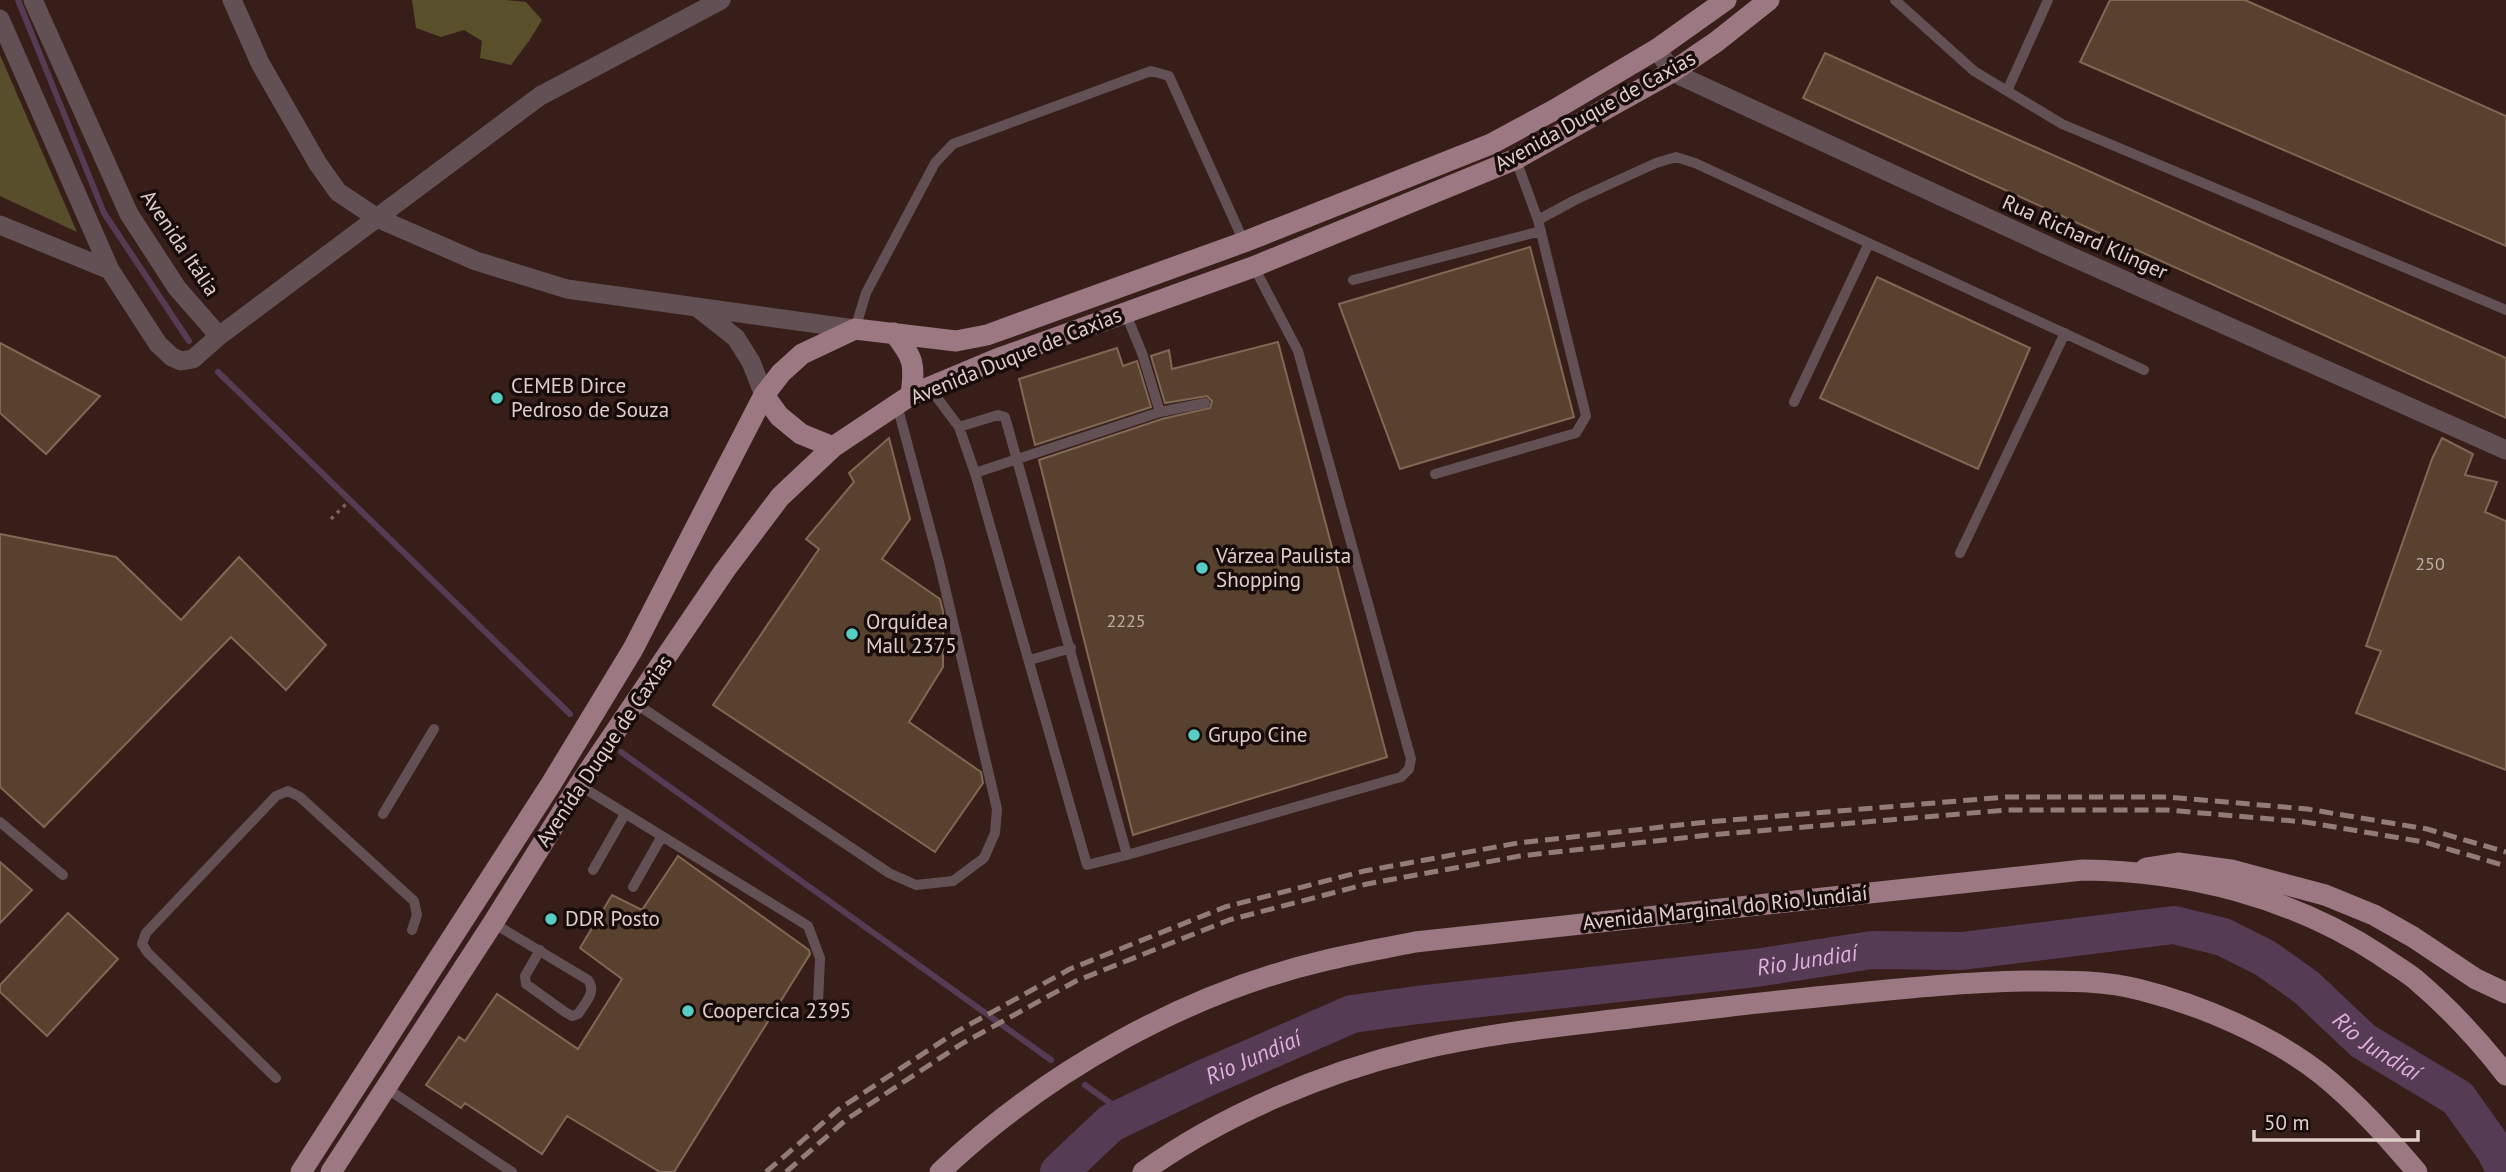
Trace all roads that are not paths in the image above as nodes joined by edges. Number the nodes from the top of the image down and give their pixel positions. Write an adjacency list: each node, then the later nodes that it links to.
1 (33, 0): 28 (street, Avenida Itália)
2 (232, 0): 13 (street)
3 (721, 0): 13 (street)
4 (1726, 0): 9 (main road, Avenida Duque de Caxias)
5 (1769, 0): 10 (main road, Avenida Duque de Caxias)
6 (1895, 0): 11 (lane)
7 (2048, 0): 11 (lane)
8 (0, 19): 20 (street)
9 (1657, 49): 10 (street); 17 (main road, Avenida Duque de Caxias)
10 (1672, 72): 12 (main road, Avenida Duque de Caxias); 37 (street, Rua Richard Klinger)
11 (2007, 91): 23 (lane)
12 (1516, 159): 14 (lane); 19 (main road, Avenida Duque de Caxias)
13 (377, 218): 22 (street); 28 (street)
14 (1538, 220): 16 (lane); 18 (lane)
15 (0, 225): 20 (street)
16 (1541, 231): 21 (lane); 40 (lane)
17 (1244, 242): 25 (lane); 26 (main road, Avenida Duque de Caxias)
18 (1869, 243): 27 (lane); 32 (lane)
19 (1253, 267): 24 (main road, Avenida Duque de Caxias); 51 (lane)
20 (110, 270): 28 (street)
21 (1353, 280)
22 (698, 307): 25 (street); 30 (street)
23 (2506, 310)
24 (1125, 312): 31 (main road, Avenida Duque de Caxias); 34 (lane)
25 (855, 329): 26 (main road, Avenida Duque de Caxias); 30 (main road)
26 (894, 333): 31 (main road)
27 (2065, 333): 29 (lane); 41 (lane)
28 (219, 336)
29 (2144, 370)
30 (764, 395): 36 (main road); 64 (main road, Avenida Duque de Caxias)
31 (912, 396): 35 (lane); 36 (main road, Avenida Duque de Caxias); 44 (lane)
32 (1794, 402)
33 (1205, 403): 34 (lane)
34 (1160, 412): 38 (lane)
35 (958, 427): 38 (lane); 39 (lane)
36 (833, 447): 44 (main road, Avenida Duque de Caxias)
37 (2506, 450)
38 (1017, 460): 39 (lane); 42 (lane)
39 (975, 473): 43 (lane)
40 (1435, 474)
41 (1961, 553)
42 (1070, 648): 43 (lane); 51 (lane)
43 (1030, 660): 51 (lane)
44 (635, 703): 46 (main road, Avenida Duque de Caxias)
45 (433, 729): 47 (lane)
46 (579, 785): 48 (lane); 56 (main road, Avenida Duque de Caxias)
47 (383, 814)
48 (625, 814): 50 (lane); 52 (lane)
49 (0, 822): 54 (lane)
50 (662, 836): 55 (lane); 60 (lane)
51 (1128, 855)
52 (593, 870)
53 (2132, 870): 59 (main road); 61 (main road, Avenida Marginal do Rio Jundiaí); 67 (main road, Avenida Marginal do Rio Jundiaí)
54 (63, 875)
55 (633, 887)
56 (493, 923): 58 (lane); 63 (main road, Avenida Duque de Caxias)
57 (412, 930): 62 (lane)
58 (540, 950): 58 (lane)
59 (2506, 993)
60 (818, 1003)
61 (2506, 1075)
62 (276, 1078)
63 (386, 1087): 65 (main road, Avenida Duque de Caxias); 66 (lane)
64 (300, 1172)
65 (331, 1172)
66 (512, 1172)
67 (940, 1172)
68 (1143, 1172): 69 (main road)
69 (2417, 1172)

